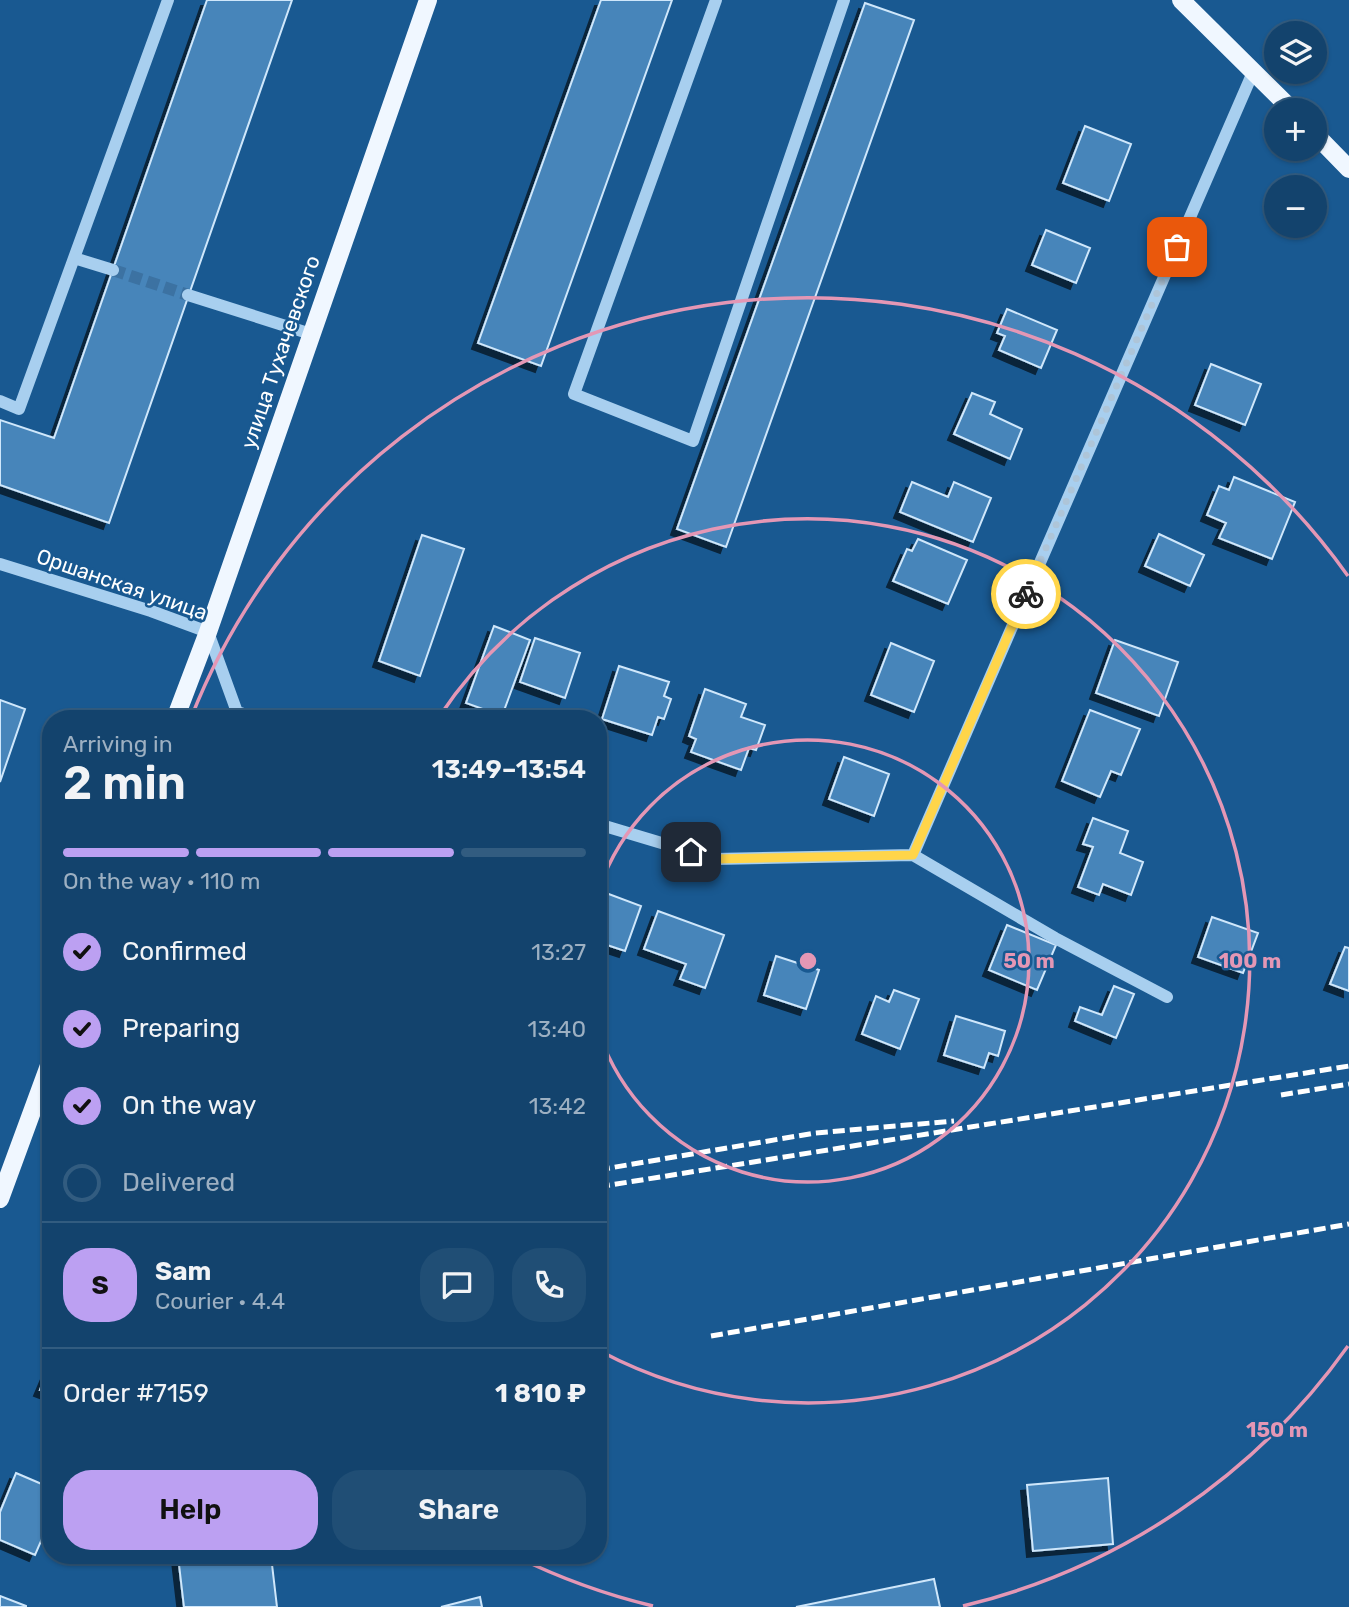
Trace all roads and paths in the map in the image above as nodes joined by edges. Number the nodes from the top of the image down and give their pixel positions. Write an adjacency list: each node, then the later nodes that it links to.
1 (168, 0): 10 (street)
2 (428, 0): 13 (main road, улица Тухачевского)
3 (716, 0): 4 (street)
4 (844, 0)
5 (1181, 0): 6 (main road)
6 (1254, 70): 7 (main road); 20 (street)
7 (1281, 98)
8 (1327, 146): 9 (main road)
9 (1349, 169)
10 (74, 258): 11 (street); 14 (street)
11 (113, 270)
12 (188, 295): 13 (street)
13 (311, 334): 16 (main road, улица Тухачевского)
14 (0, 401)
15 (0, 564): 16 (street, Оршанская улица)
16 (208, 632): 17 (main road, улица Тухачевского); 18 (street, Оршанская улица)
17 (178, 710)
18 (236, 710)
19 (607, 827): 20 (street)
20 (913, 855): 21 (street)
21 (1167, 997)
22 (42, 1084): 23 (main road)
23 (0, 1199)

